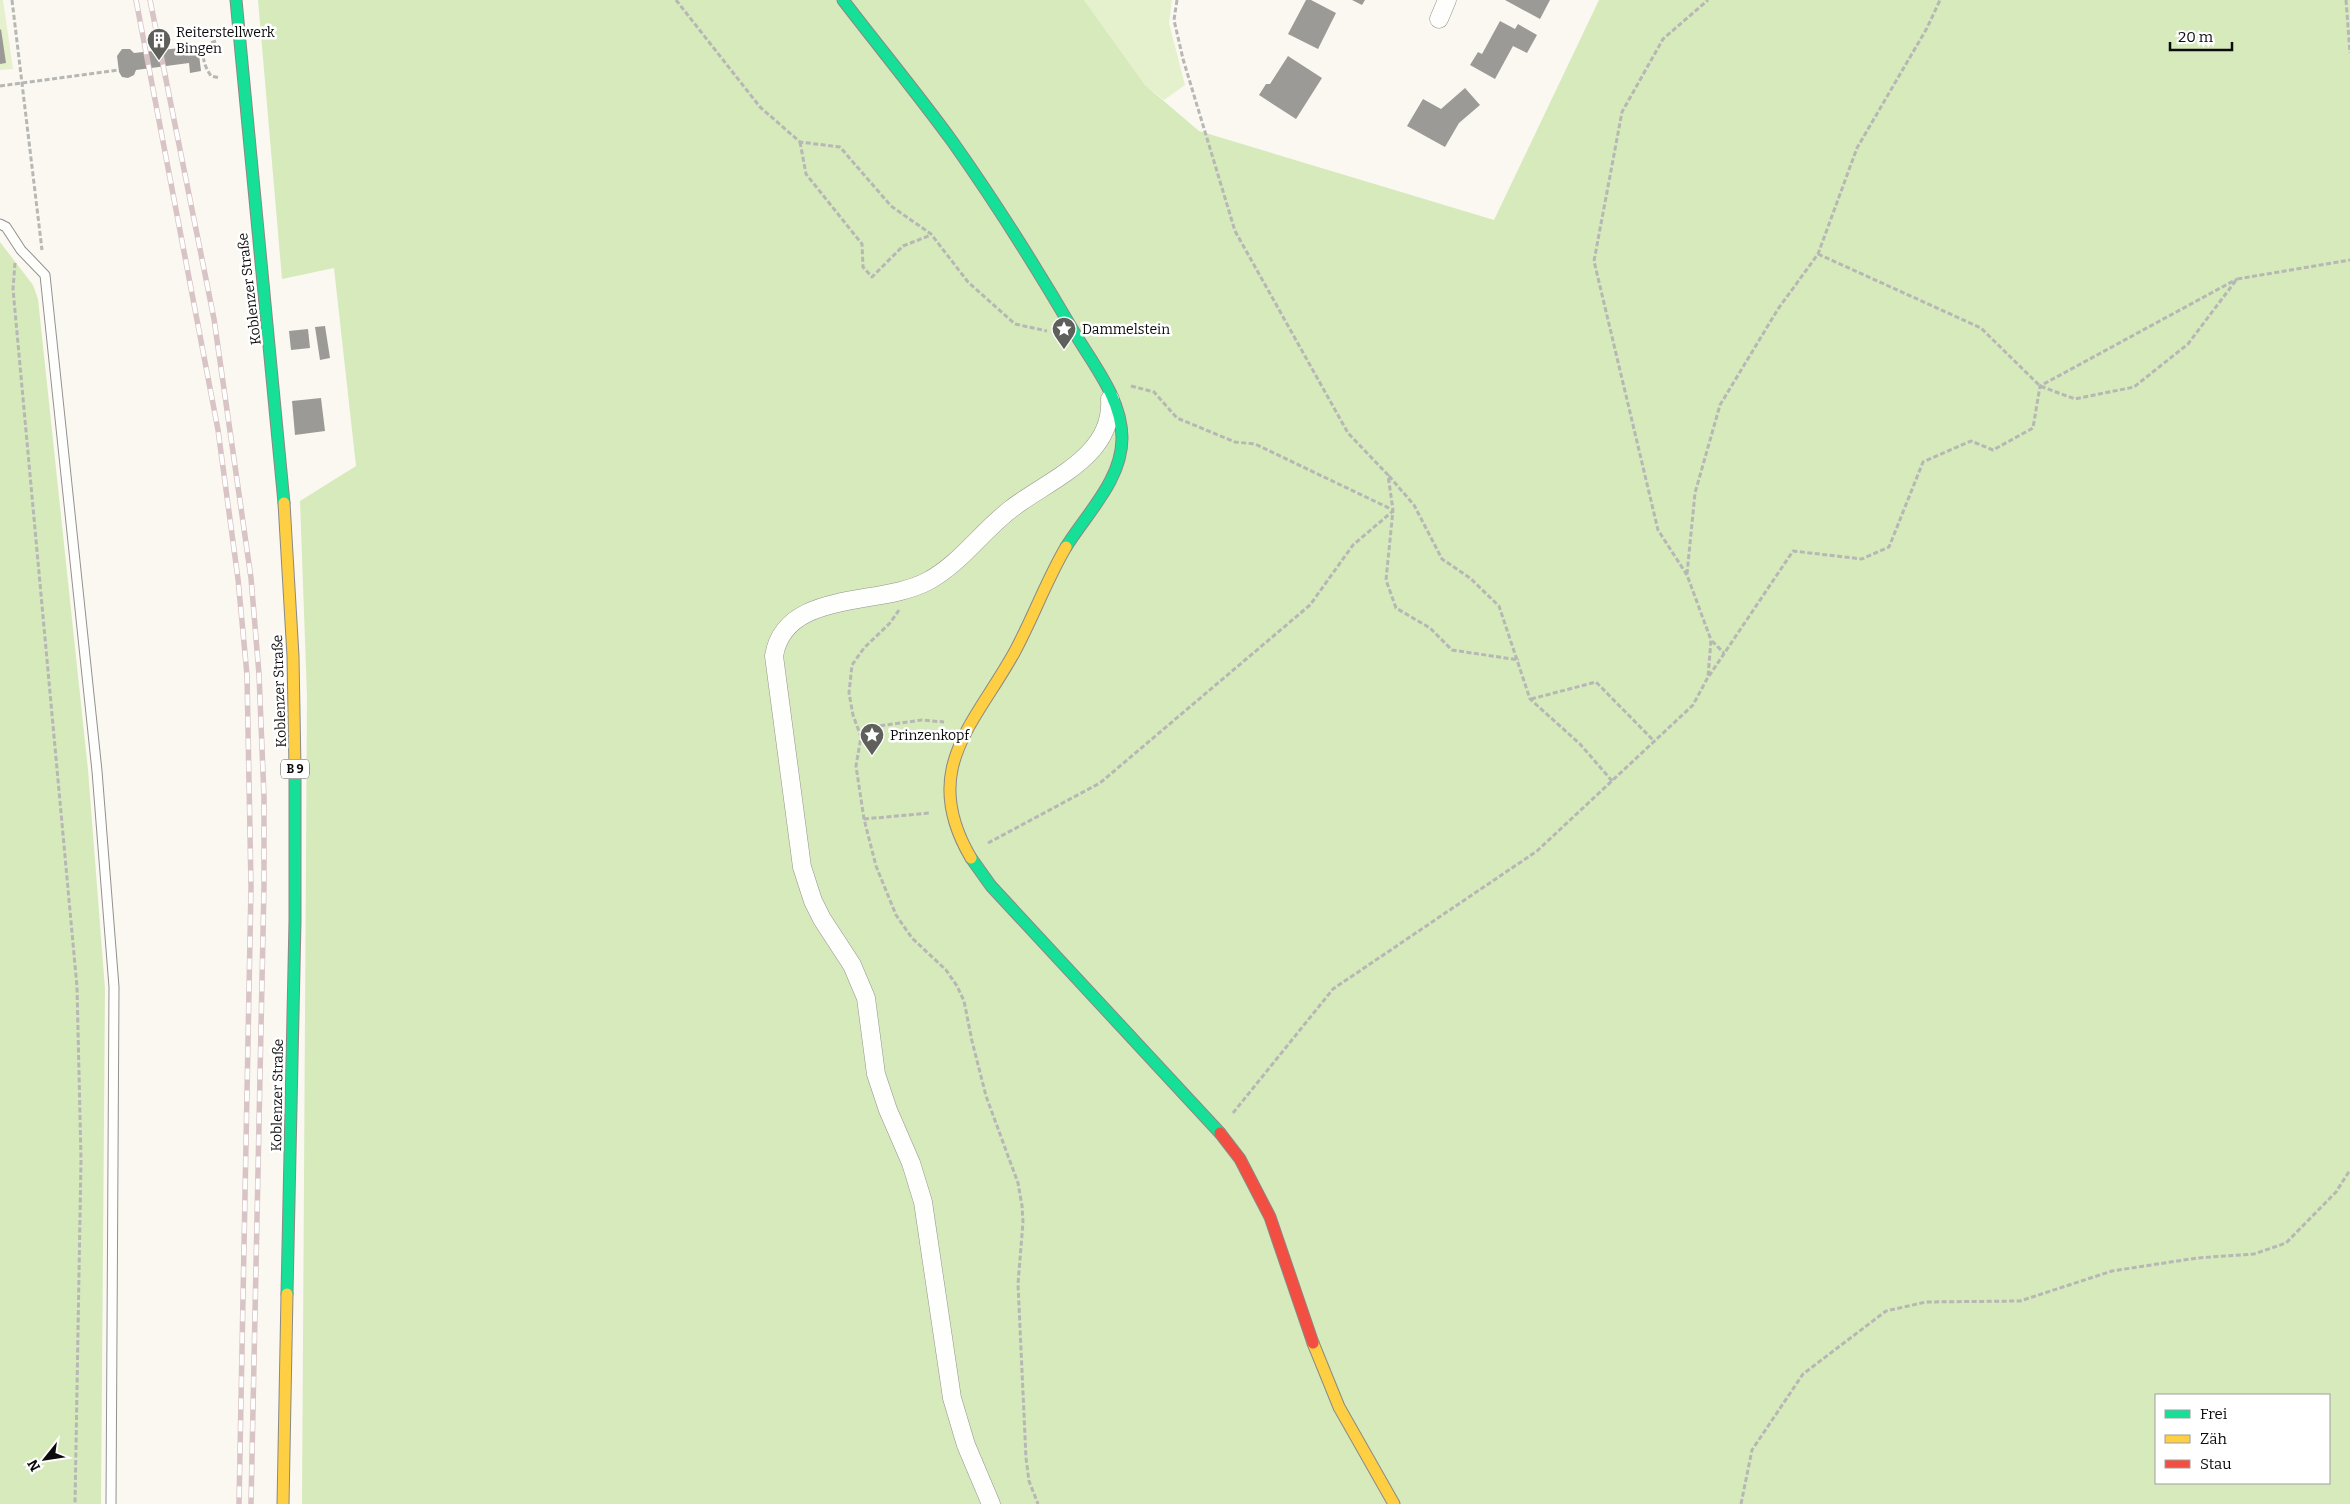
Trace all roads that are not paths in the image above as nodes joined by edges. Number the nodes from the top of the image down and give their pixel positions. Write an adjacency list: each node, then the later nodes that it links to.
1 (236, 0): 8 (street, Koblenzer Straße / B 9)
2 (843, 0): 6 (street)
3 (1447, 0): 4 (street)
4 (1438, 19)
5 (0, 224): 7 (lane)
6 (1109, 394): 9 (street); 10 (street)
7 (111, 1504)
8 (283, 1504)
9 (991, 1504)
10 (1394, 1504)

